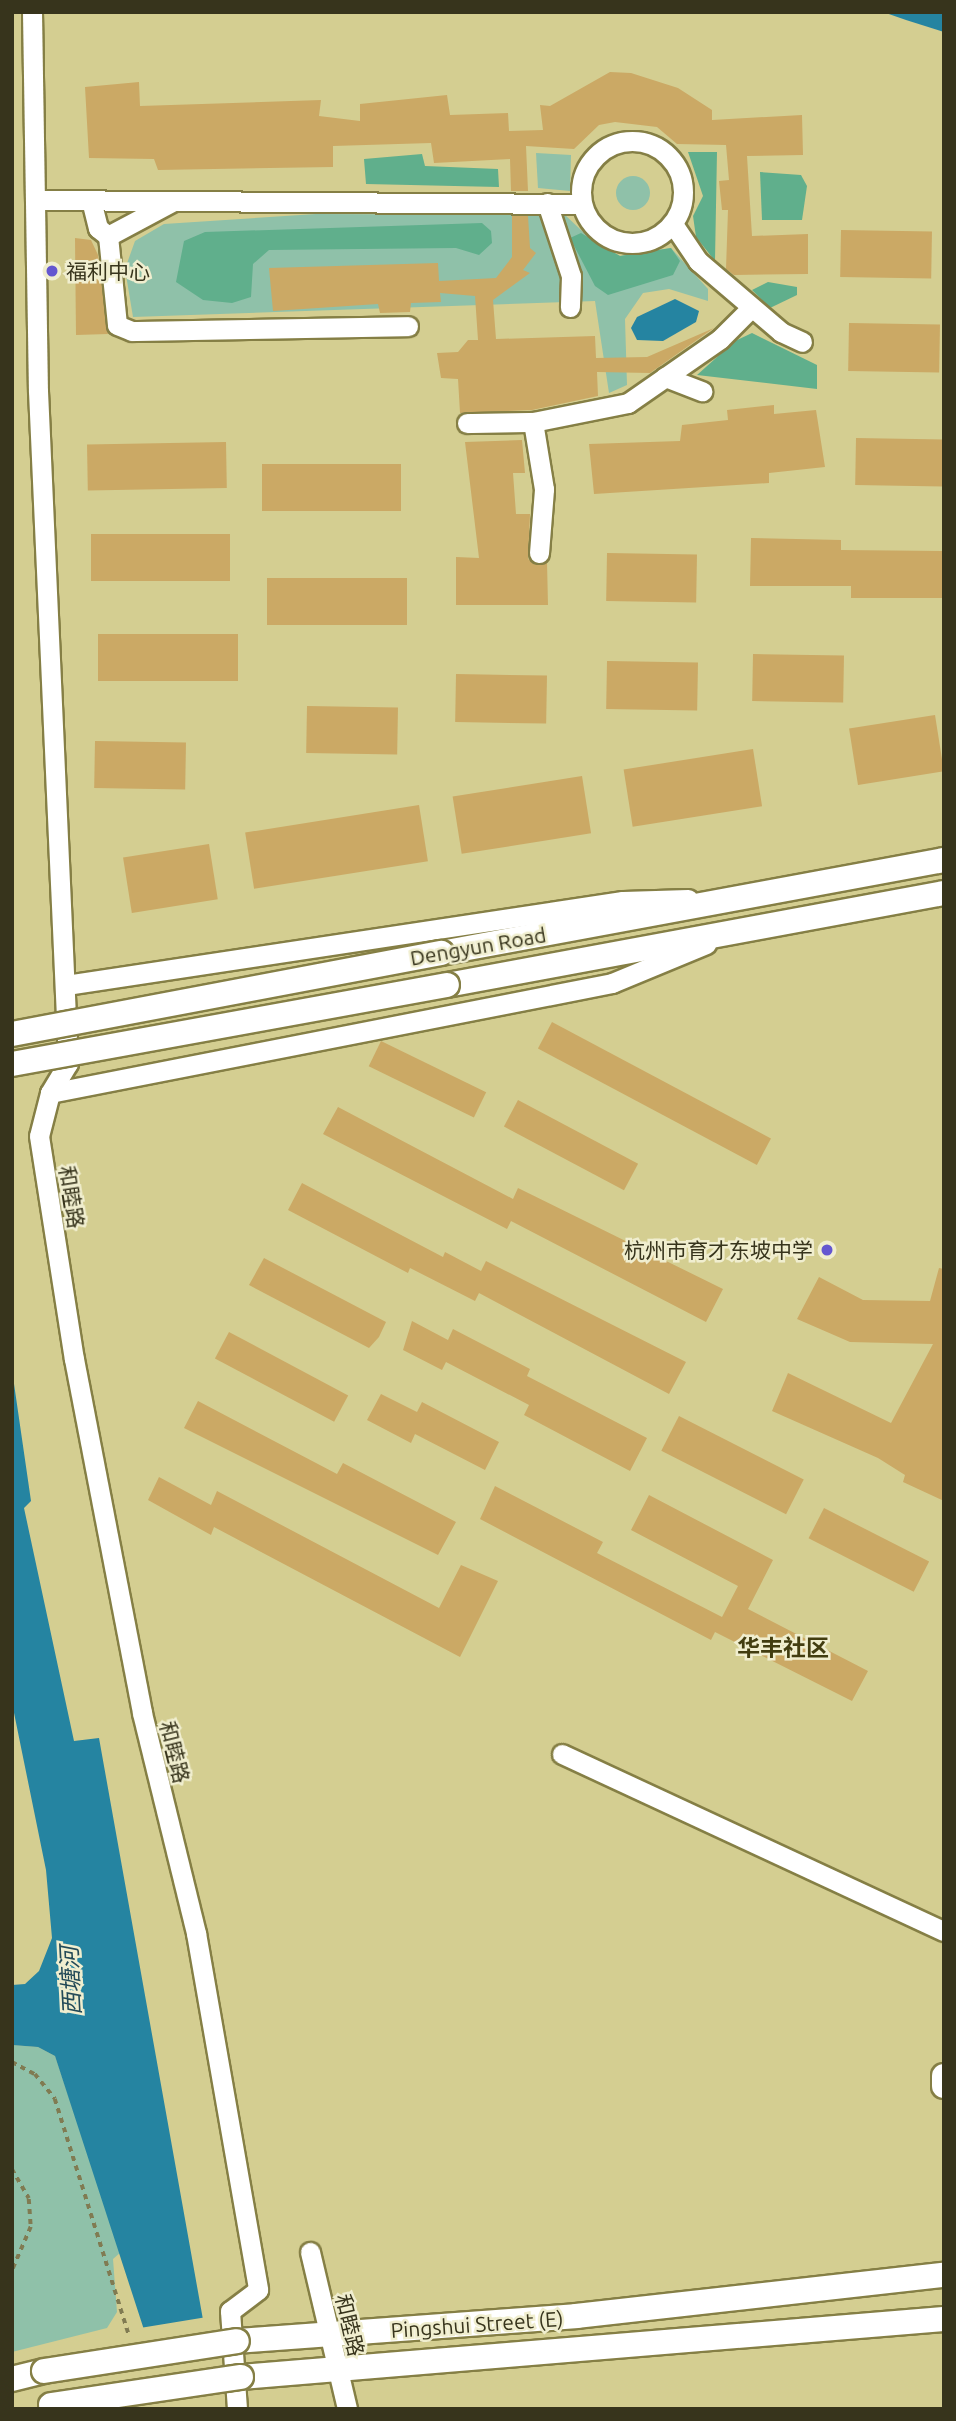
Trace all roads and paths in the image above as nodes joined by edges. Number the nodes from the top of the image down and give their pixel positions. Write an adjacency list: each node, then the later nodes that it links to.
1 (32, 12): 2 (street)
2 (35, 200): 3 (street); 22 (street)
3 (91, 200): 4 (street); 8 (street)
4 (174, 200): 5 (street); 8 (street)
5 (547, 203): 6 (street); 9 (street)
6 (582, 204): 7 (street); 7 (street)
7 (673, 225): 10 (street)
8 (108, 236): 11 (street)
9 (570, 307)
10 (751, 308): 12 (street); 13 (street)
11 (408, 326)
12 (802, 342)
13 (665, 377): 14 (street); 15 (street)
14 (702, 391)
15 (533, 422): 16 (street); 17 (street)
16 (467, 423)
17 (539, 553)
18 (944, 860): 20 (main road, Dengyun Road)
19 (944, 892): 21 (main road, Dengyun Road)
20 (748, 898): 22 (street); 23 (main road, Dengyun Road, bridge)
21 (750, 926): 24 (main road, Dengyun Road, bridge); 25 (street)
22 (66, 985): 25 (street)
23 (12, 1034)
24 (12, 1064)
25 (50, 1093): 41 (street, 和睦路)
26 (562, 1754): 27 (street)
27 (944, 1931)
28 (12, 2062): 37 (path)
29 (944, 2076): 30 (main road)
30 (944, 2086)
31 (12, 2169): 33 (path)
32 (310, 2252): 36 (street, 和睦路)
33 (12, 2271)
34 (944, 2275): 36 (main road, Pingshui Street (E))
35 (944, 2319): 38 (main road, Pingshui Street (E))
36 (328, 2335): 38 (street, 和睦路); 39 (main road, Pingshui Street (E), bridge)
37 (131, 2349)
38 (336, 2367): 40 (main road, Pingshui Street (E), bridge); 42 (street, 和睦路)
39 (12, 2379)
40 (45, 2407)
41 (237, 2409)
42 (347, 2409)

